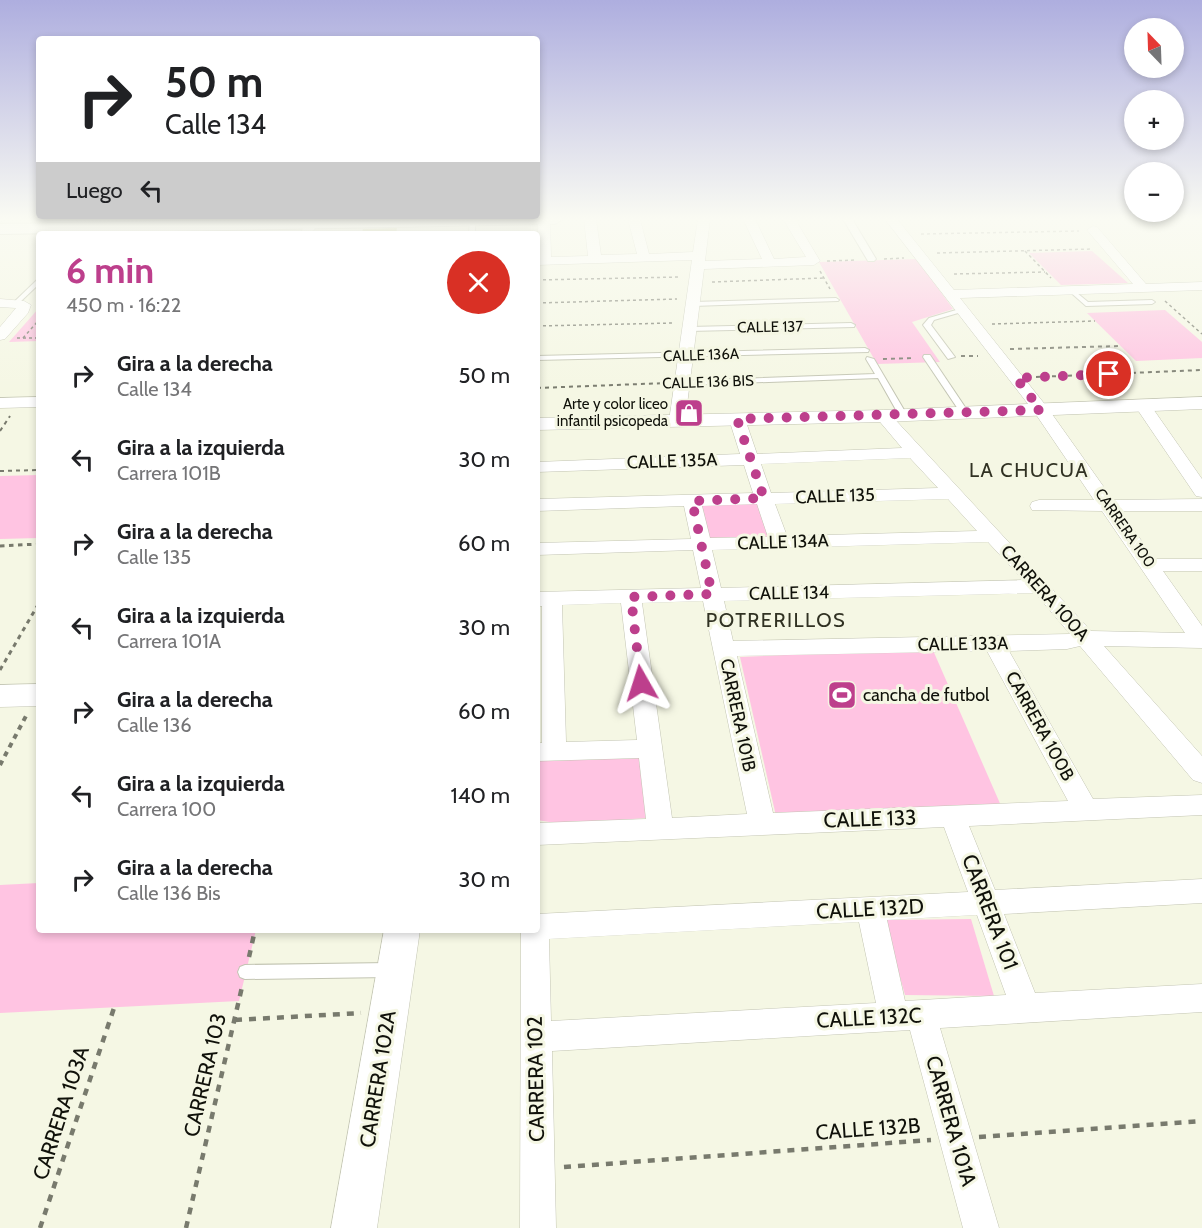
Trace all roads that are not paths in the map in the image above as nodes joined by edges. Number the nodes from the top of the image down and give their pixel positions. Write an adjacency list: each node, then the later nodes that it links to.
1 (696, 276): 10 (street)
2 (936, 276): 8 (street, CARRERA 100)
3 (1135, 276): 6 (street)
4 (36, 284): 13 (lane)
5 (1202, 286): 6 (street)
6 (1146, 288): 7 (street)
7 (1067, 290): 8 (street); 11 (lane)
8 (950, 294): 14 (street, CARRERA 100)
9 (836, 300): 10 (lane)
10 (693, 302): 16 (street)
11 (1152, 302)
12 (0, 303): 13 (street)
13 (20, 304): 17 (street)
14 (963, 310): 21 (lane); 30 (street, CARRERA 100)
15 (851, 325): 16 (lane, CALLE 137)
16 (690, 326): 19 (street)
17 (0, 336)
18 (865, 350): 19 (lane, CALLE 136A)
19 (686, 355): 22 (lane, CALLE 136A); 25 (street)
20 (927, 357): 31 (lane)
21 (951, 357)
22 (540, 358)
23 (870, 359): 24 (lane, CARRERA 100A)
24 (880, 376): 25 (lane, CALLE 136 BIS); 32 (lane, CARRERA 100A)
25 (682, 383): 34 (street)
26 (36, 402): 27 (street)
27 (0, 403)
28 (1202, 403): 29 (street)
29 (1143, 406): 30 (street); 39 (street)
30 (1041, 410): 31 (street); 46 (street, CARRERA 100)
31 (965, 413): 32 (street)
32 (893, 416): 33 (street); 36 (street, CARRERA 100A)
33 (737, 419): 34 (street); 37 (street)
34 (677, 421): 35 (street)
35 (540, 424)
36 (915, 453): 37 (street, CALLE 135A); 40 (street, CARRERA 100A)
37 (750, 458): 38 (street, CALLE 135A); 41 (street)
38 (540, 466)
39 (1202, 492)
40 (953, 493): 41 (street, CALLE 135); 47 (street, CARRERA 100A)
41 (764, 498): 42 (street, CALLE 135); 48 (street)
42 (692, 501): 43 (street, CALLE 135); 49 (street, CARRERA 101B)
43 (540, 505)
44 (1202, 505): 46 (street)
45 (1039, 506): 46 (street)
46 (1108, 506): 51 (street, CARRERA 100)
47 (993, 536): 48 (street, CALLE 134A); 53 (street, CARRERA 100A)
48 (778, 542): 49 (street, CALLE 134A)
49 (701, 544): 50 (street, CALLE 134A); 54 (street, CARRERA 101B)
50 (540, 549)
51 (1151, 565): 52 (street); 58 (street, CARRERA 100)
52 (1202, 565)
53 (1040, 586): 54 (street, CALLE 134); 57 (street, CARRERA 100A)
54 (712, 594): 55 (street, CALLE 134); 60 (street, CARRERA 101B)
55 (631, 597): 56 (street, CALLE 134); 63 (street)
56 (545, 599): 64 (street)
57 (1086, 638): 58 (street, CALLE 133A); 59 (street, CALLE 133A); 65 (street, CARRERA 100A)
58 (1202, 641)
59 (994, 643): 60 (street, CALLE 133A); 67 (street, CARRERA 100B)
60 (724, 649): 69 (street, CARRERA 101B)
61 (36, 695): 62 (street)
62 (0, 696)
63 (649, 749): 64 (street); 70 (street)
64 (546, 752)
65 (1202, 773)
66 (1202, 805): 67 (street, CALLE 133)
67 (1086, 810): 68 (street, CALLE 133)
68 (953, 817): 69 (street, CALLE 133); 73 (street, CARRERA 101)
69 (762, 823): 70 (street, CALLE 133)
70 (660, 826): 71 (street, CALLE 133)
71 (540, 834)
72 (1202, 891): 73 (street, CALLE 132D)
73 (986, 903): 74 (street, CALLE 132D); 81 (street, CARRERA 101)
74 (870, 909): 75 (street, CALLE 132D); 82 (street, CARRERA 101A)
75 (540, 928)
76 (402, 933): 78 (street, CARRERA 102A)
77 (536, 933): 83 (street, CARRERA 102)
78 (396, 970): 79 (lane); 84 (street, CARRERA 102A)
79 (245, 972)
80 (1202, 998): 81 (street, CALLE 132C)
81 (1026, 1008): 82 (street, CALLE 132C)
82 (908, 1016): 83 (street, CALLE 132C); 86 (street, CARRERA 101A)
83 (536, 1037): 85 (street, CARRERA 102)
84 (354, 1228)
85 (538, 1228)
86 (981, 1228)

